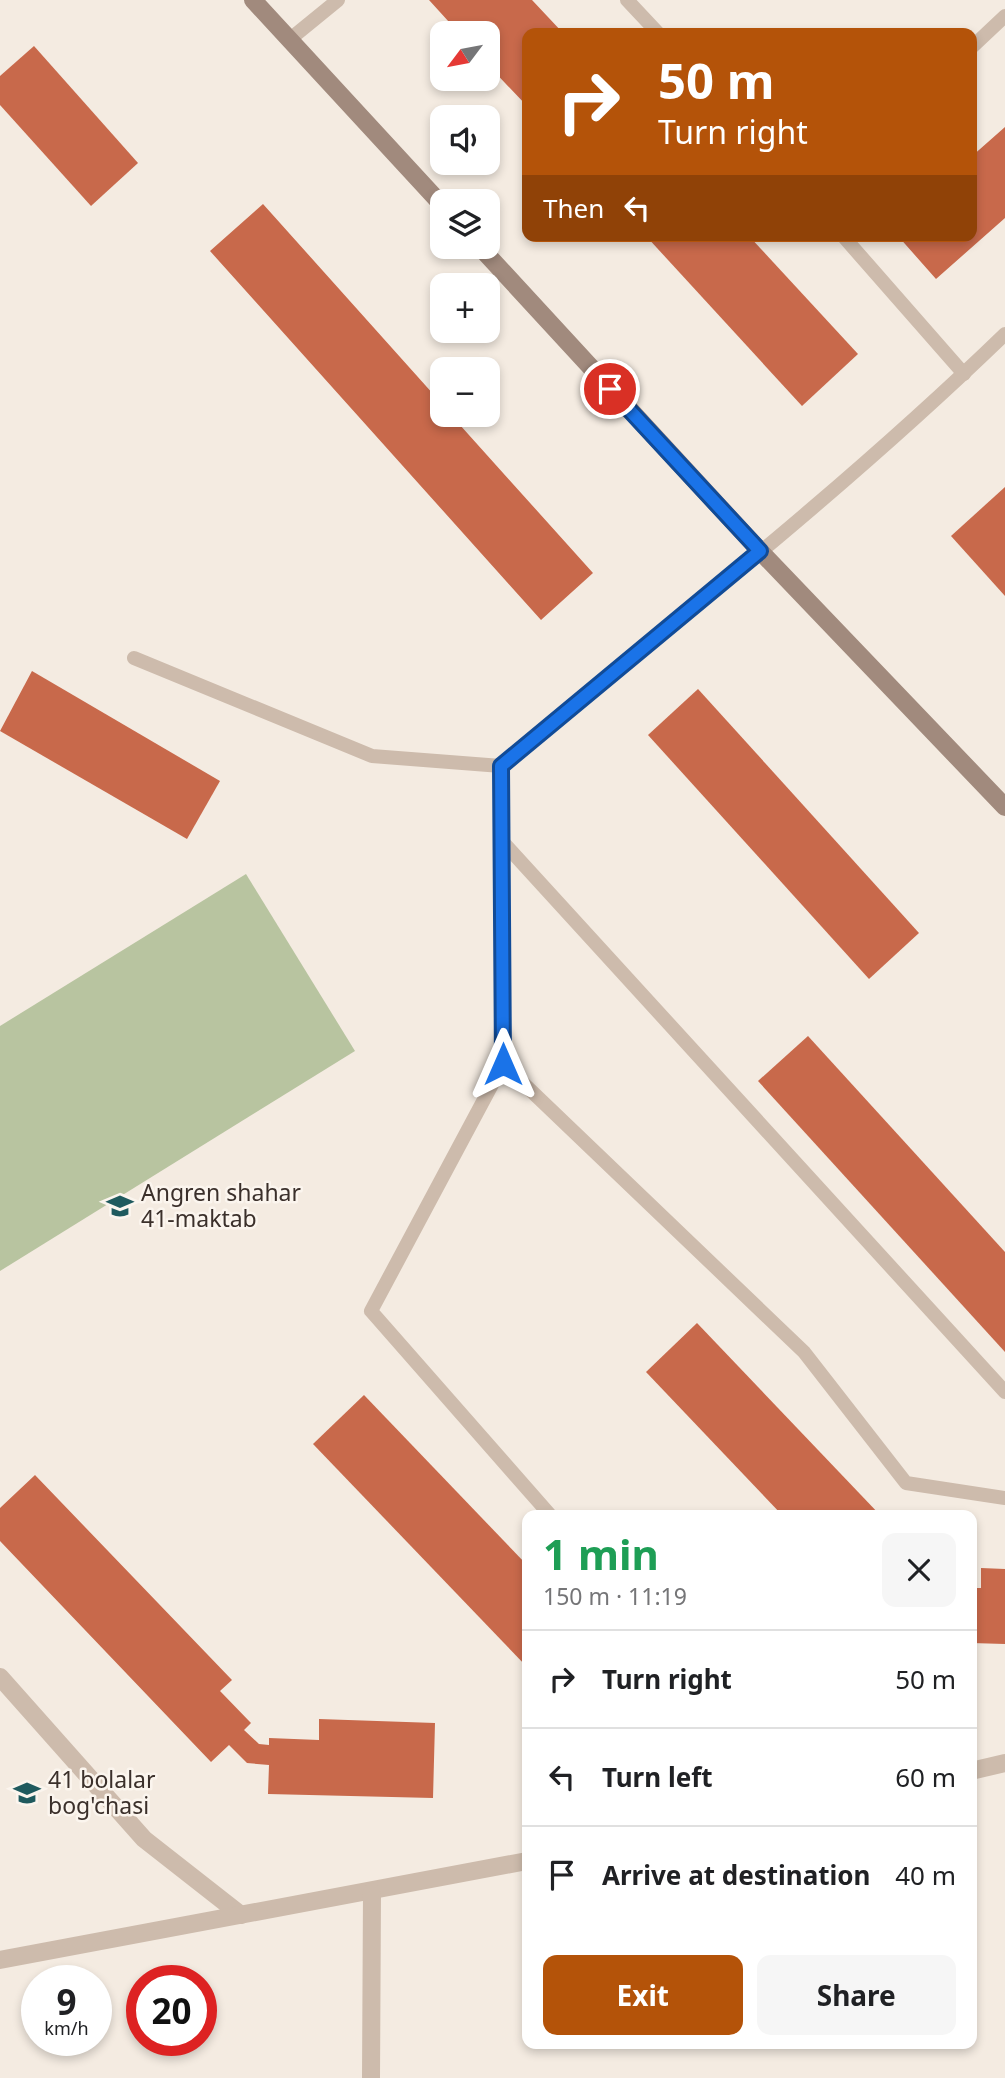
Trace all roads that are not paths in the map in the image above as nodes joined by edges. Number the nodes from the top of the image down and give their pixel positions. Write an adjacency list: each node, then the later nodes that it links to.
1 (253, 0): 6 (street)
2 (338, 0): 6 (lane)
3 (627, 0): 5 (lane)
4 (1005, 16): 7 (lane)
5 (653, 28)
6 (289, 40): 8 (street)
7 (977, 42)
8 (430, 192)
9 (848, 242): 12 (lane)
10 (491, 259): 13 (street)
11 (1005, 334): 12 (lane)
12 (964, 374): 13 (lane)
13 (760, 551): 15 (lane); 16 (street)
14 (134, 658): 15 (lane)
15 (501, 766): 17 (lane)
16 (1005, 807)
17 (502, 841): 18 (lane); 19 (lane)
18 (503, 1064): 20 (lane); 21 (lane)
19 (1005, 1391)
20 (1005, 1498)
21 (546, 1510)
22 (0, 1677): 27 (street)
23 (1005, 1763): 24 (street)
24 (977, 1770)
25 (522, 1862): 26 (street)
26 (372, 1892): 27 (street); 29 (street)
27 (241, 1915): 28 (street)
28 (0, 1960)
29 (371, 2078)

